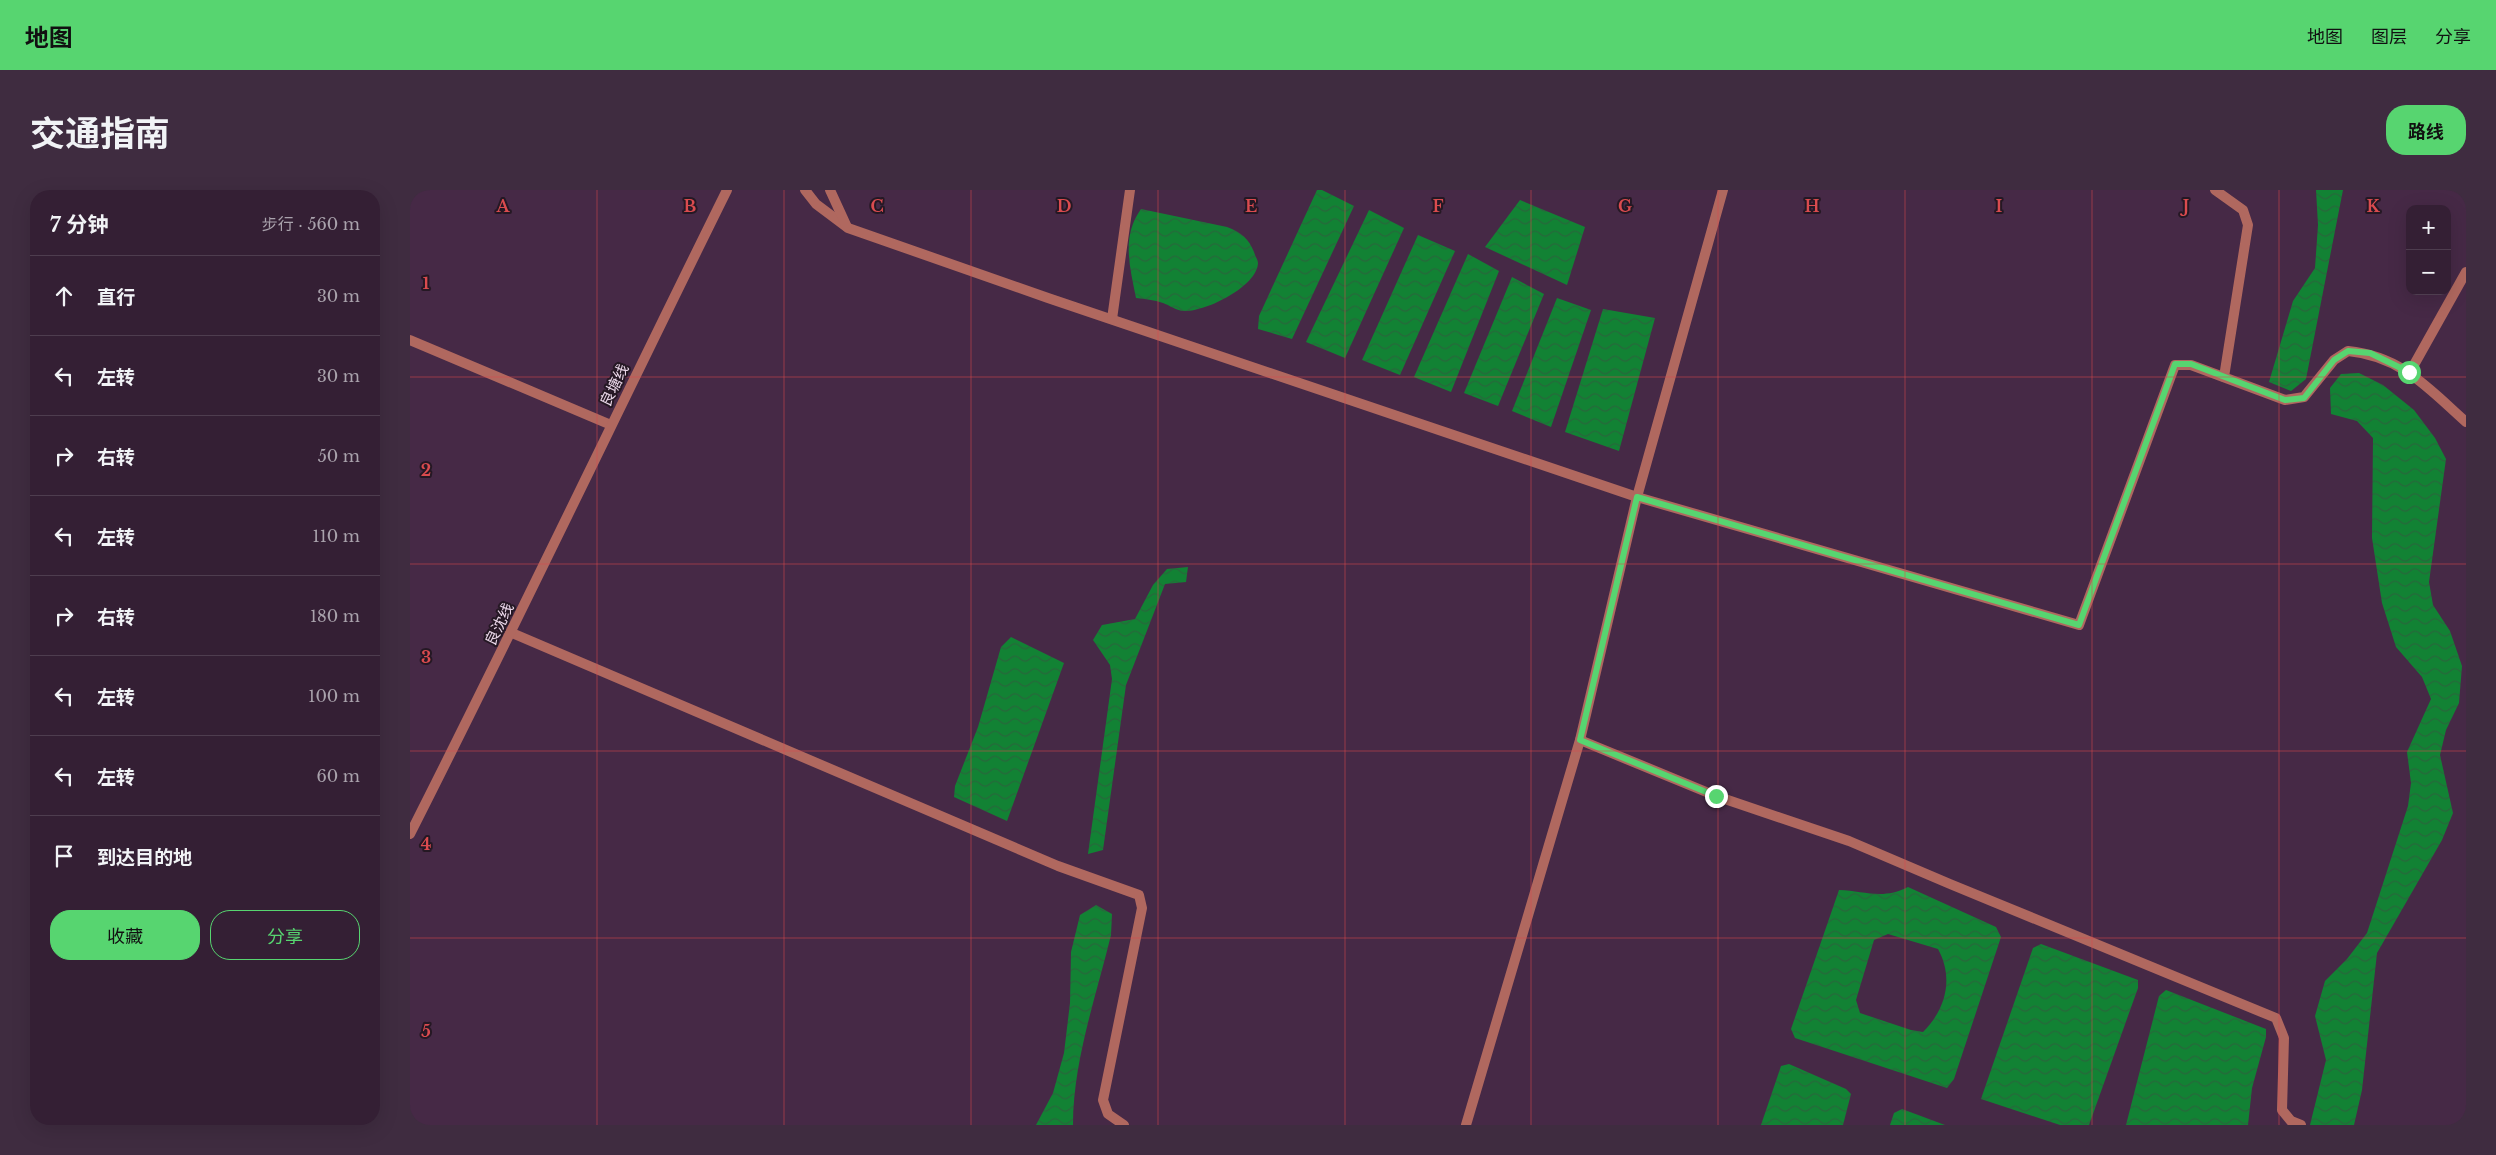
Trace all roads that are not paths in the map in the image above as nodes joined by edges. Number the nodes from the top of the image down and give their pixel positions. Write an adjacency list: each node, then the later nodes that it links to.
1 (727, 190): 14 (street, 良塘线)
2 (805, 190): 7 (street)
3 (830, 190): 7 (street)
4 (1130, 190): 9 (street)
5 (1723, 190): 15 (street)
6 (2215, 190): 12 (street)
7 (848, 228): 9 (street)
8 (2466, 272): 11 (street)
9 (1112, 319): 15 (street)
10 (410, 340): 14 (street, 良塘线)
11 (2410, 372): 12 (street); 13 (street)
12 (2224, 377): 15 (street)
13 (2466, 422)
14 (611, 425): 16 (street, 良沈线)
15 (1637, 497): 17 (street)
16 (512, 633): 18 (street, 良沈线); 19 (street)
17 (1580, 740): 20 (street); 21 (street)
18 (410, 834)
19 (1124, 1125)
20 (1466, 1125)
21 (2300, 1125)

